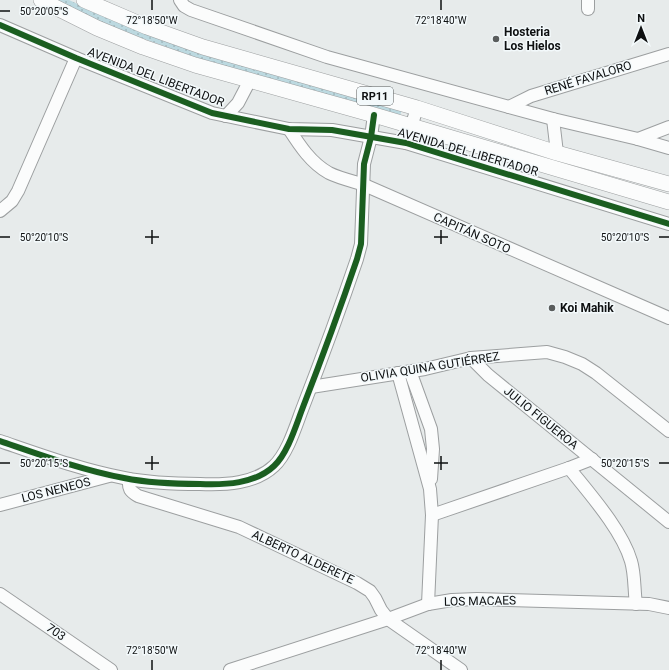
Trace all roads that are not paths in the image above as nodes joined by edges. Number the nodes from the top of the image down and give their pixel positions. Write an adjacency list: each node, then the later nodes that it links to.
1 (41, 0): 7 (main road, AVENIDA DEL LIBERTADOR / RP11)
2 (84, 0): 9 (main road, AVENIDA DEL LIBERTADOR / RP11)
3 (180, 0): 8 (street)
4 (0, 25): 6 (street, AVENIDA DEL LIBERTADOR)
5 (669, 54): 8 (street, RENÉ FAVALORO)
6 (76, 58): 10 (street, AVENIDA DEL LIBERTADOR); 24 (street)
7 (250, 80): 10 (street); 11 (main road, AVENIDA DEL LIBERTADOR / RP11)
8 (510, 107): 12 (street)
9 (417, 108): 13 (street); 20 (main road, AVENIDA DEL LIBERTADOR / RP11)
10 (226, 116): 15 (street, AVENIDA DEL LIBERTADOR)
11 (374, 116): 13 (main road, AVENIDA DEL LIBERTADOR / RP11); 16 (street)
12 (553, 119): 17 (street); 20 (street)
13 (412, 126): 18 (street); 23 (main road, AVENIDA DEL LIBERTADOR / RP11)
14 (669, 127): 17 (street)
15 (289, 129): 16 (street, AVENIDA DEL LIBERTADOR); 21 (street, CAPITÁN SOTO)
16 (371, 137): 18 (street, AVENIDA DEL LIBERTADOR); 21 (street)
17 (638, 139): 19 (street)
18 (406, 143): 25 (street, AVENIDA DEL LIBERTADOR)
19 (669, 148)
20 (557, 153): 22 (main road, AVENIDA DEL LIBERTADOR / RP11)
21 (362, 184): 26 (street, CAPITÁN SOTO); 30 (street)
22 (669, 184)
23 (669, 202)
24 (0, 211)
25 (669, 224)
26 (669, 318)
27 (471, 358): 28 (street, OLIVIA QUINA GUTIÉRREZ); 31 (street, OLIVIA QUINA GUTIÉRREZ); 33 (street, JULIO FIGUEROA)
28 (410, 371): 29 (street, OLIVIA QUINA GUTIÉRREZ); 37 (street)
29 (398, 373): 30 (street, OLIVIA QUINA GUTIÉRREZ); 37 (street)
30 (311, 387): 36 (street)
31 (669, 431)
32 (0, 441): 35 (street)
33 (592, 459): 34 (street); 40 (street, JULIO FIGUEROA)
34 (568, 468): 39 (street); 43 (street)
35 (112, 475): 36 (street); 38 (street, LOS NENEOS)
36 (129, 479): 45 (street, ALBERTO ALDERETE)
37 (430, 489): 39 (street)
38 (0, 505)
39 (432, 515): 42 (street)
40 (669, 522)
41 (0, 594): 46 (street, 703)
42 (428, 604): 43 (street, LOS MACAES); 45 (street, LOS MACAES)
43 (636, 604): 44 (street, LOS MACAES)
44 (669, 608)
45 (388, 619): 47 (street, LOS MACAES); 48 (street, ALBERTO ALDERETE)
46 (111, 670)
47 (230, 670)
48 (461, 670)

